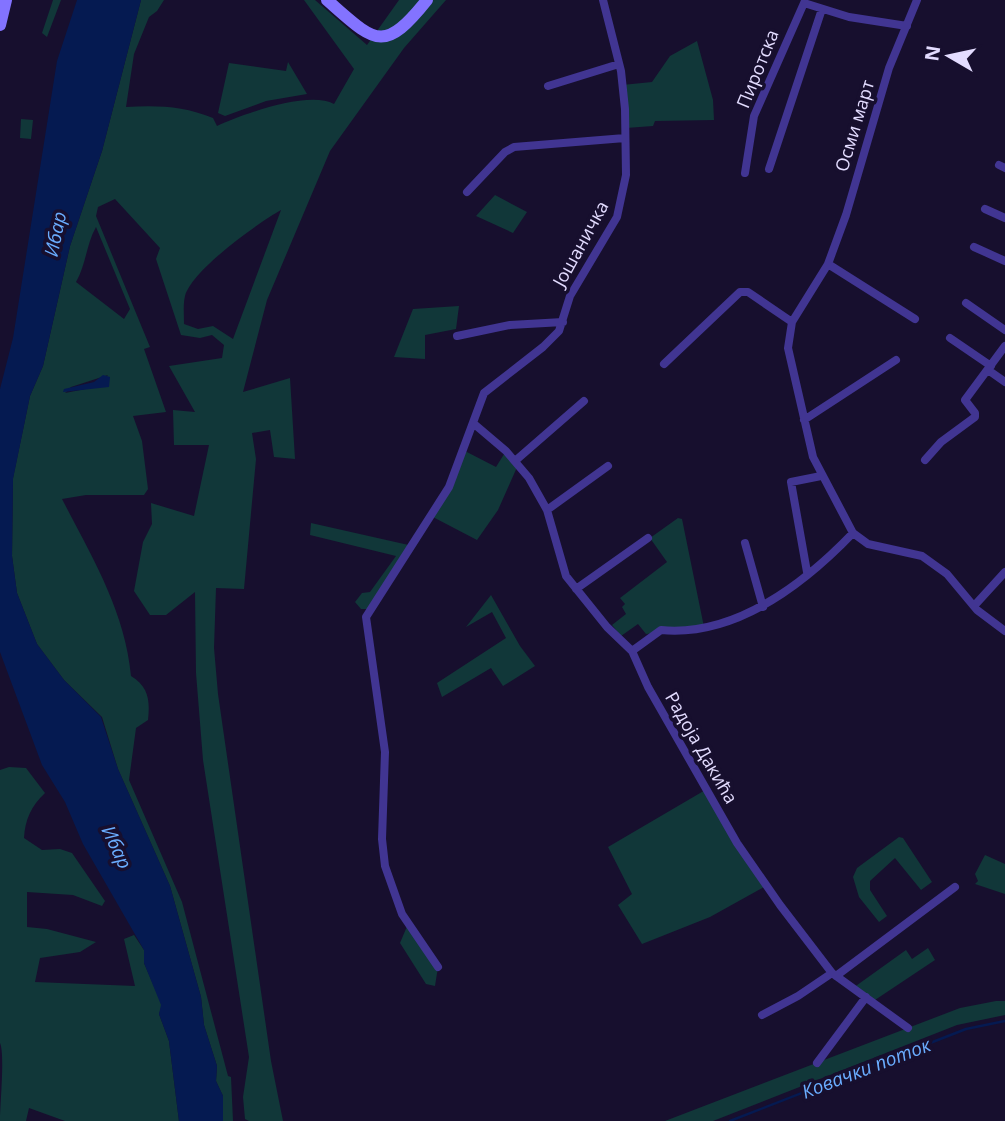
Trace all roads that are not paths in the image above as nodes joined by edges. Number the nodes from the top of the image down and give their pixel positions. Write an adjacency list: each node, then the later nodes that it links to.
1 (6, 0): 7 (street)
2 (327, 0): 3 (street)
3 (427, 0)
4 (603, 0): 9 (street, Јошаничка)
5 (917, 0): 8 (street, Осми март)
6 (822, 9): 8 (street); 12 (street); 13 (street, Пиротска)
7 (0, 25)
8 (907, 26): 19 (street, Осми март)
9 (619, 64): 10 (street); 11 (street, Јошаничка)
10 (548, 86)
11 (625, 138): 14 (street); 22 (street, Јошаничка)
12 (769, 169)
13 (745, 173)
14 (467, 192)
15 (985, 209): 16 (street)
16 (1005, 218)
17 (974, 247): 18 (street)
18 (1005, 261)
19 (828, 264): 21 (street); 23 (street, Осми март)
20 (966, 303): 24 (street)
21 (915, 319)
22 (562, 321): 25 (street); 34 (street, Јошаничка)
23 (792, 322): 29 (street); 33 (street, Осми март)
24 (1005, 330)
25 (457, 336)
26 (950, 338): 30 (street)
27 (1005, 346): 30 (street)
28 (896, 360): 33 (street)
29 (664, 364)
30 (989, 368): 31 (street); 35 (street)
31 (1005, 383)
32 (584, 401): 36 (street)
33 (804, 420): 38 (street, Осми март)
34 (474, 423): 36 (street); 51 (street, Јошаничка)
35 (925, 460)
36 (515, 461): 39 (street)
37 (608, 466): 39 (street)
38 (821, 476): 40 (street, Осми март); 43 (street)
39 (547, 510): 45 (street)
40 (853, 533): 43 (street); 46 (street)
41 (648, 538): 45 (street)
42 (745, 543): 47 (street)
43 (807, 572): 47 (street)
44 (1005, 572): 46 (street)
45 (576, 589): 49 (street)
46 (974, 606): 48 (street)
47 (763, 607): 49 (street)
48 (1005, 631)
49 (632, 651): 52 (street, Радоја Дакића)
50 (955, 887): 52 (street)
51 (439, 967)
52 (834, 974): 53 (street, Радоја Дакића); 54 (street)
53 (866, 997): 55 (street, Радоја Дакића); 56 (street)
54 (762, 1015)
55 (908, 1028)
56 (817, 1063)

